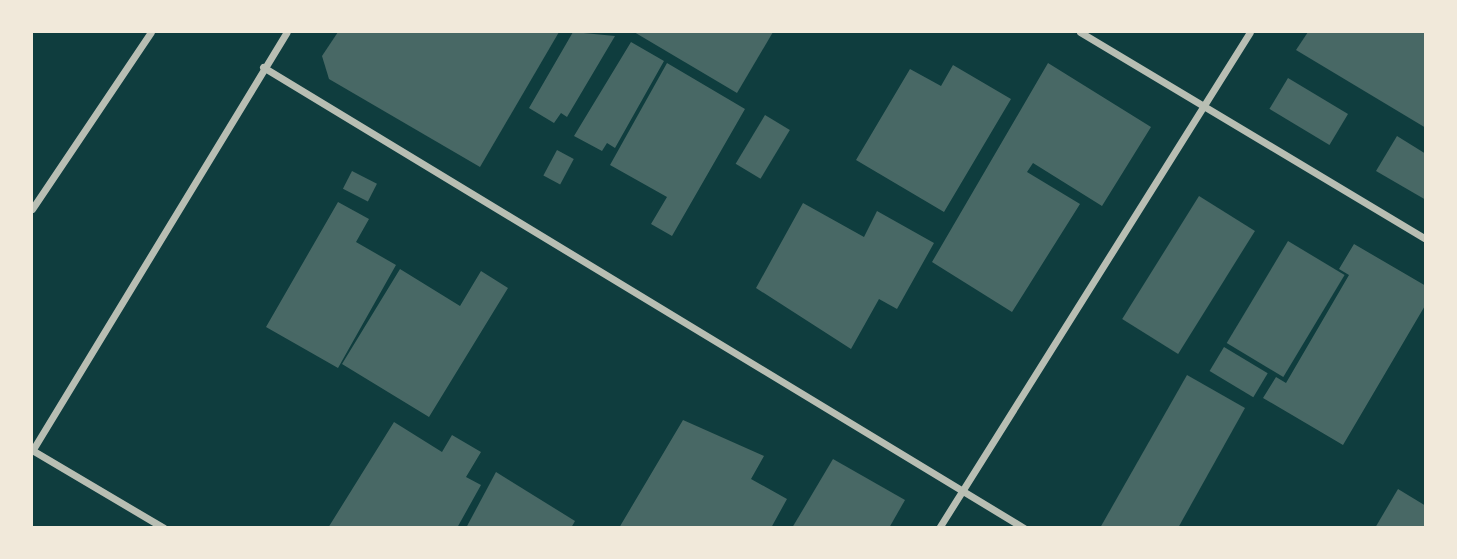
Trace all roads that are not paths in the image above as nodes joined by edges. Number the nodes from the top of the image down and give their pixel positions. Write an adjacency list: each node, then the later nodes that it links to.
1 (151, 32): 7 (street)
2 (287, 32): 5 (street)
3 (1080, 32): 6 (street)
4 (1250, 32): 6 (street)
5 (263, 67): 9 (street); 10 (street)
6 (1205, 106): 8 (street); 10 (street)
7 (32, 209)
8 (1426, 239)
9 (32, 450): 11 (street)
10 (961, 490): 12 (street); 13 (street)
11 (164, 527)
12 (939, 527)
13 (1024, 527)

